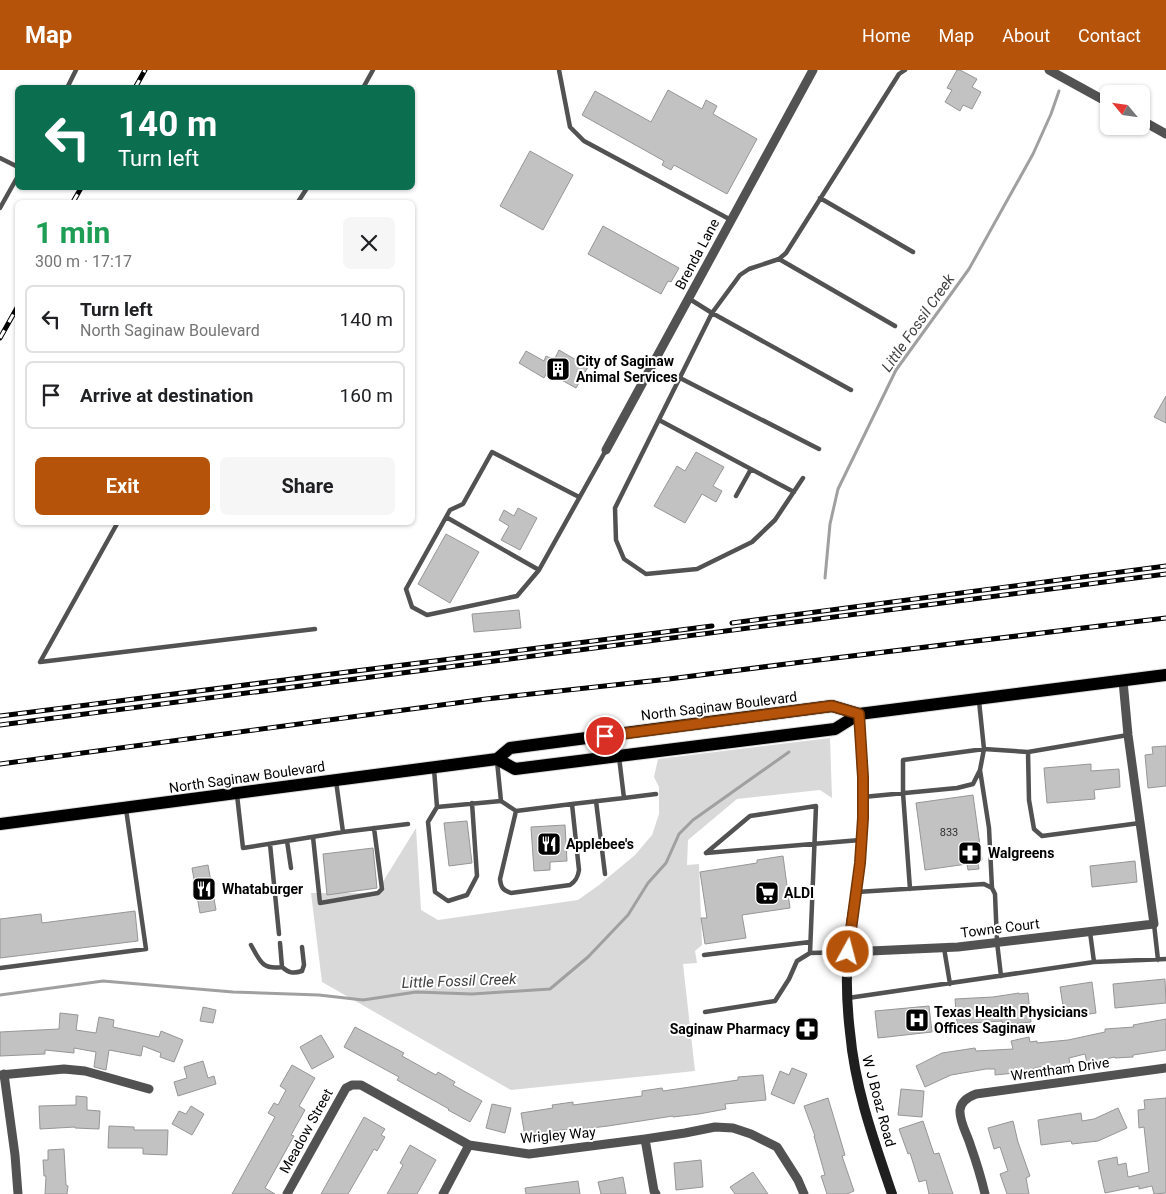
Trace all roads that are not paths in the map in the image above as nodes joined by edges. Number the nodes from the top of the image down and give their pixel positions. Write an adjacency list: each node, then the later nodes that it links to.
1 (76, 70): 7 (lane)
2 (373, 70): 8 (lane)
3 (559, 70): 17 (lane)
4 (813, 70): 17 (street, Brenda Lane)
5 (905, 70): 15 (lane)
6 (1049, 70): 9 (street)
7 (68, 85)
8 (365, 85)
9 (1100, 98)
10 (1150, 125): 11 (street)
11 (1166, 134)
12 (0, 158): 13 (lane)
13 (15, 166)
14 (15, 181): 16 (lane)
15 (820, 198): 18 (lane); 19 (lane)
16 (0, 208)
17 (731, 220): 20 (street, Brenda Lane)
18 (913, 252)
19 (779, 259): 21 (lane); 22 (lane)
20 (688, 298): 21 (lane); 27 (street, Brenda Lane)
21 (712, 313): 23 (lane); 24 (lane)
22 (895, 326)
23 (680, 378): 25 (lane); 26 (lane)
24 (851, 390)
25 (659, 420): 28 (lane); 30 (lane)
26 (819, 449)
27 (606, 450): 32 (lane)
28 (751, 469): 30 (lane); 31 (lane)
29 (803, 478): 30 (lane)
30 (794, 492)
31 (736, 496)
32 (580, 498): 33 (lane); 35 (lane)
33 (446, 517): 35 (lane); 35 (lane)
34 (116, 525): 36 (lane)
35 (539, 570)
36 (315, 630)
37 (1166, 675): 38 (main road, North Saginaw Boulevard)
38 (1123, 681): 39 (main road, North Saginaw Boulevard); 41 (street)
39 (978, 698): 40 (main road, North Saginaw Boulevard); 42 (lane)
40 (859, 714): 44 (main road, North Saginaw Boulevard); 45 (main road, North Saginaw Boulevard); 52 (main road, W J Boaz Road)
41 (1128, 735): 43 (lane); 61 (street)
42 (984, 749): 43 (lane); 47 (lane); 49 (lane)
43 (1028, 752): 61 (lane)
44 (619, 756): 45 (main road, North Saginaw Boulevard); 53 (lane)
45 (497, 759): 46 (main road, North Saginaw Boulevard); 54 (lane)
46 (434, 768): 48 (main road, North Saginaw Boulevard); 59 (lane)
47 (980, 770): 49 (lane); 73 (lane)
48 (336, 780): 50 (main road, North Saginaw Boulevard); 65 (lane)
49 (903, 793): 52 (lane); 74 (lane)
50 (236, 794): 58 (main road, North Saginaw Boulevard); 70 (lane)
51 (656, 794): 53 (lane)
52 (863, 797): 67 (main road, W J Boaz Road)
53 (624, 798): 55 (lane)
54 (501, 801): 56 (lane); 60 (lane)
55 (596, 801): 57 (lane); 72 (lane)
56 (472, 803): 59 (lane); 59 (lane)
57 (572, 804): 60 (lane); 60 (lane)
58 (126, 808): 62 (main road, North Saginaw Boulevard); 92 (lane)
59 (437, 808)
60 (516, 812)
61 (1140, 822): 76 (street)
62 (0, 824)
63 (408, 824): 64 (lane)
64 (374, 828): 65 (lane); 66 (lane)
65 (344, 832): 66 (lane)
66 (312, 837): 68 (lane)
67 (862, 840): 69 (lane); 75 (main road, W J Boaz Road)
68 (287, 841): 70 (lane); 71 (lane)
69 (814, 843): 69 (lane); 79 (lane)
70 (270, 844): 78 (lane)
71 (291, 868)
72 (604, 874)
73 (992, 888): 74 (lane); 80 (lane)
74 (910, 889): 75 (lane)
75 (856, 892): 85 (main road, W J Boaz Road)
76 (1154, 924): 77 (street, Towne Court); 89 (lane)
77 (1090, 931): 80 (street, Towne Court); 90 (lane)
78 (279, 934)
79 (810, 942): 86 (lane); 87 (lane)
80 (997, 942): 84 (street, Towne Court); 93 (lane)
81 (280, 943): 91 (lane)
82 (251, 946): 91 (lane)
83 (302, 947): 91 (lane)
84 (944, 948): 85 (street, Towne Court); 94 (lane)
85 (848, 952): 86 (lane); 95 (main road, W J Boaz Road)
86 (810, 953): 96 (lane)
87 (704, 955)
88 (1166, 959): 89 (lane)
89 (1158, 960): 90 (lane)
90 (1094, 962): 93 (lane)
91 (282, 967)
92 (0, 968)
93 (1001, 976): 94 (lane)
94 (950, 984): 95 (lane)
95 (848, 998): 108 (main road, W J Boaz Road)
96 (705, 1012)
97 (1166, 1068): 109 (street, Wrentham Drive)
98 (2, 1075): 100 (street); 103 (street)
99 (352, 1085): 102 (street, Wrigley Way); 104 (street, Meadow Street)
100 (149, 1089)
101 (646, 1139): 102 (street, Wrigley Way); 106 (street); 107 (street, Wrigley Way)
102 (469, 1146): 105 (street)
103 (18, 1194)
104 (287, 1194)
105 (443, 1194)
106 (656, 1194)
107 (804, 1194)
108 (892, 1194)
109 (985, 1194)

